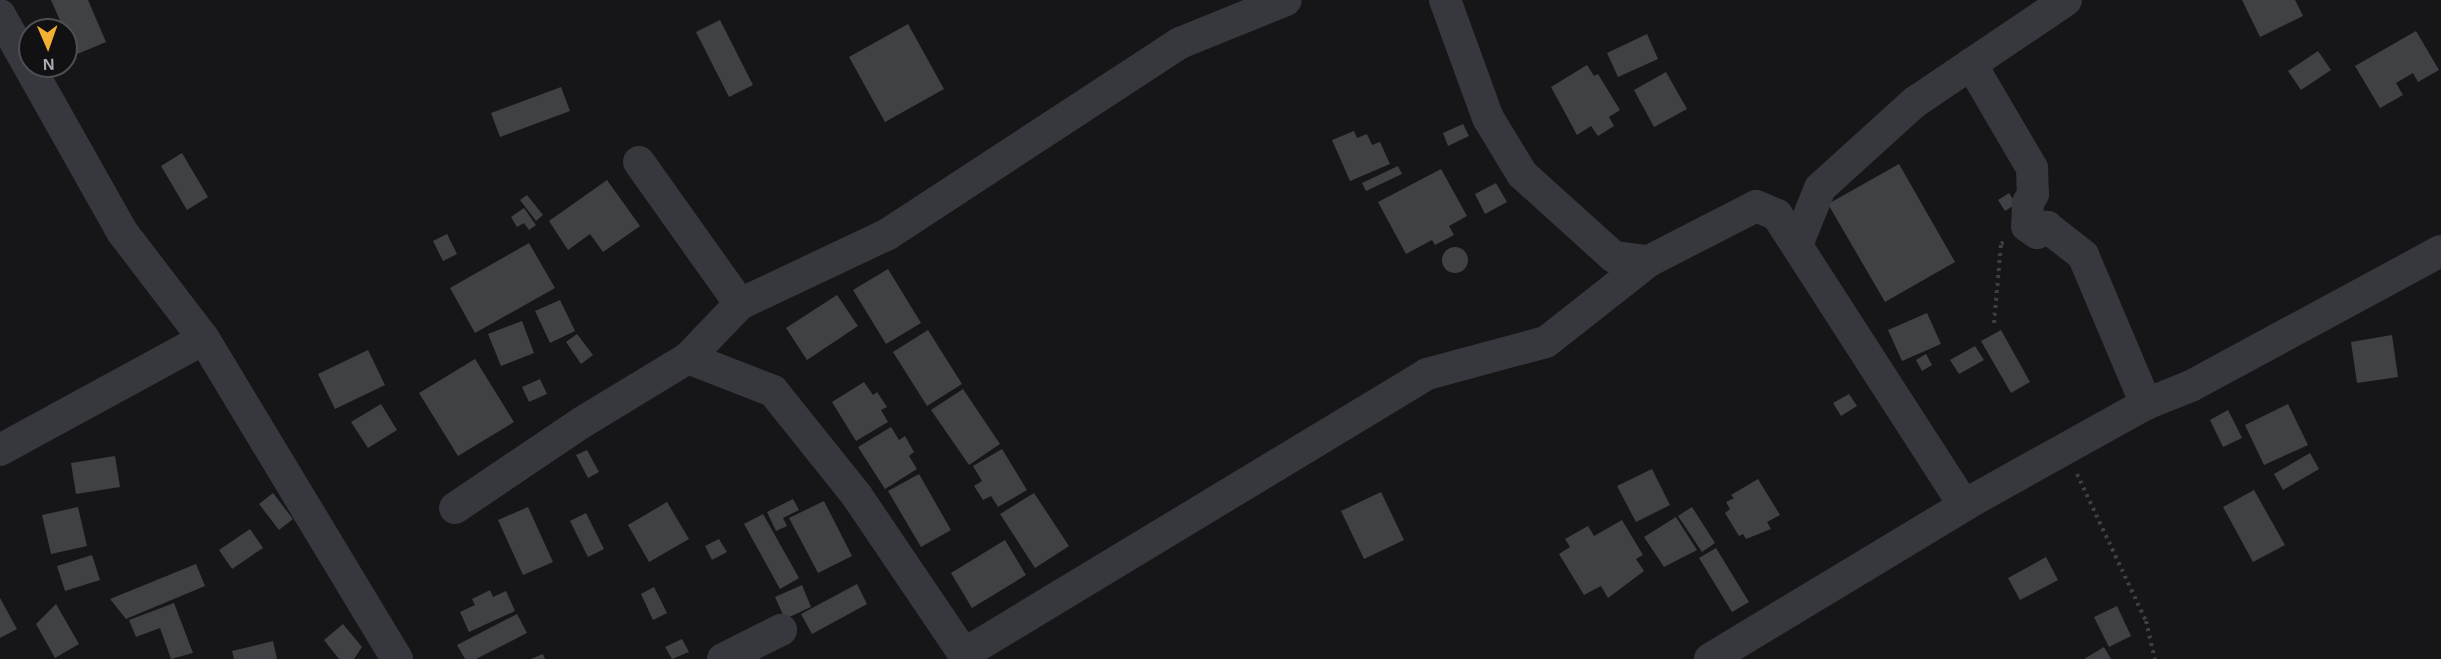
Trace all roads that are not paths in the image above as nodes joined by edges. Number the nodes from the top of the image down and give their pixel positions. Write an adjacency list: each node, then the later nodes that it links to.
1 (1286, 0): 10 (street)
2 (1445, 0): 9 (street)
3 (2066, 0): 5 (street)
4 (0, 15): 11 (street)
5 (1971, 63): 7 (street); 13 (street)
6 (639, 162): 10 (street)
7 (1797, 245): 9 (street); 15 (street)
8 (2441, 251): 13 (street)
9 (1649, 261): 18 (street)
10 (740, 304): 12 (street)
11 (204, 339): 14 (street); 19 (street)
12 (688, 358): 16 (street); 18 (street)
13 (2146, 404): 15 (street)
14 (0, 450)
15 (1964, 505): 21 (street)
16 (455, 508)
17 (781, 630): 20 (street)
18 (965, 656)
19 (397, 659)
20 (723, 659)
21 (1710, 659)

